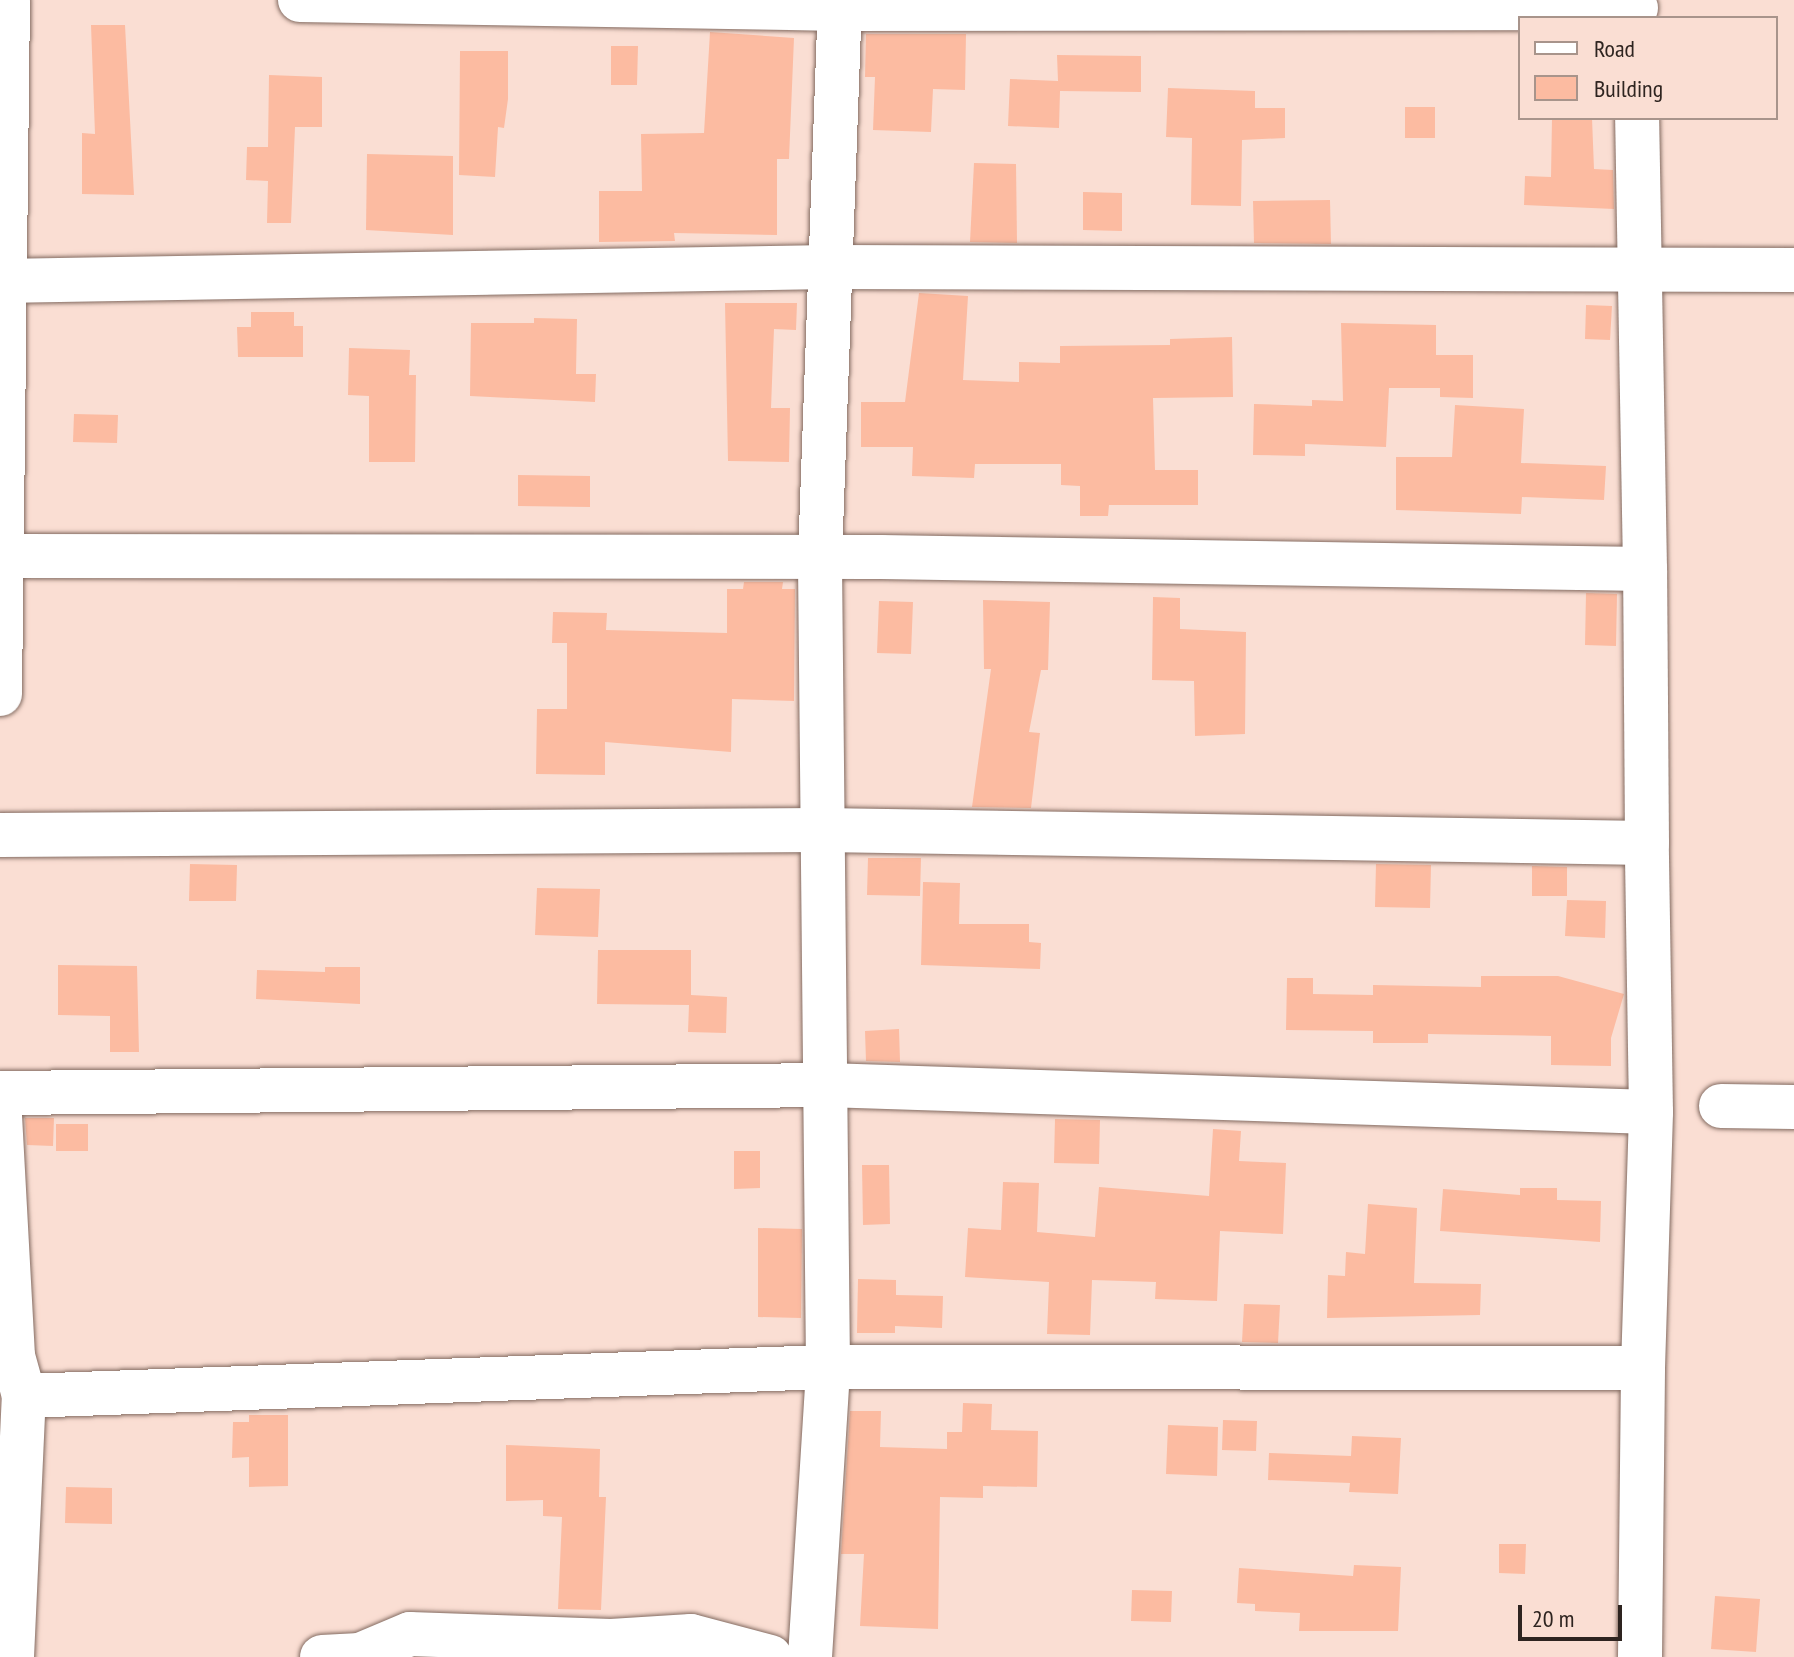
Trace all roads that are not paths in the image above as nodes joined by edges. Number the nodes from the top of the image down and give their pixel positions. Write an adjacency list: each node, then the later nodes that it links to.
1 (8, 0): 9 (street)
2 (300, 0): 3 (street)
3 (840, 5): 4 (street); 6 (street)
4 (1636, 9)
5 (1637, 120): 8 (street)
6 (830, 267): 8 (street); 9 (street); 11 (street)
7 (1794, 270): 8 (street)
8 (1639, 272): 12 (street)
9 (2, 281): 10 (street)
10 (4, 556): 11 (street); 13 (street)
11 (820, 558): 12 (street); 14 (street)
12 (1645, 569): 16 (street)
13 (0, 694)
14 (822, 830): 15 (street); 16 (street); 17 (street)
15 (0, 835)
16 (1647, 843): 21 (street)
17 (826, 1085): 18 (street); 21 (street); 23 (street)
18 (0, 1093)
19 (1721, 1106): 20 (street)
20 (1794, 1107)
21 (1651, 1112): 24 (street)
22 (0, 1116): 25 (street)
23 (828, 1367): 24 (street); 25 (street); 29 (street)
24 (1643, 1368): 30 (street)
25 (12, 1369): 26 (street)
26 (12, 1657)
27 (322, 1657): 28 (street)
28 (770, 1657)
29 (810, 1657)
30 (1640, 1657)

